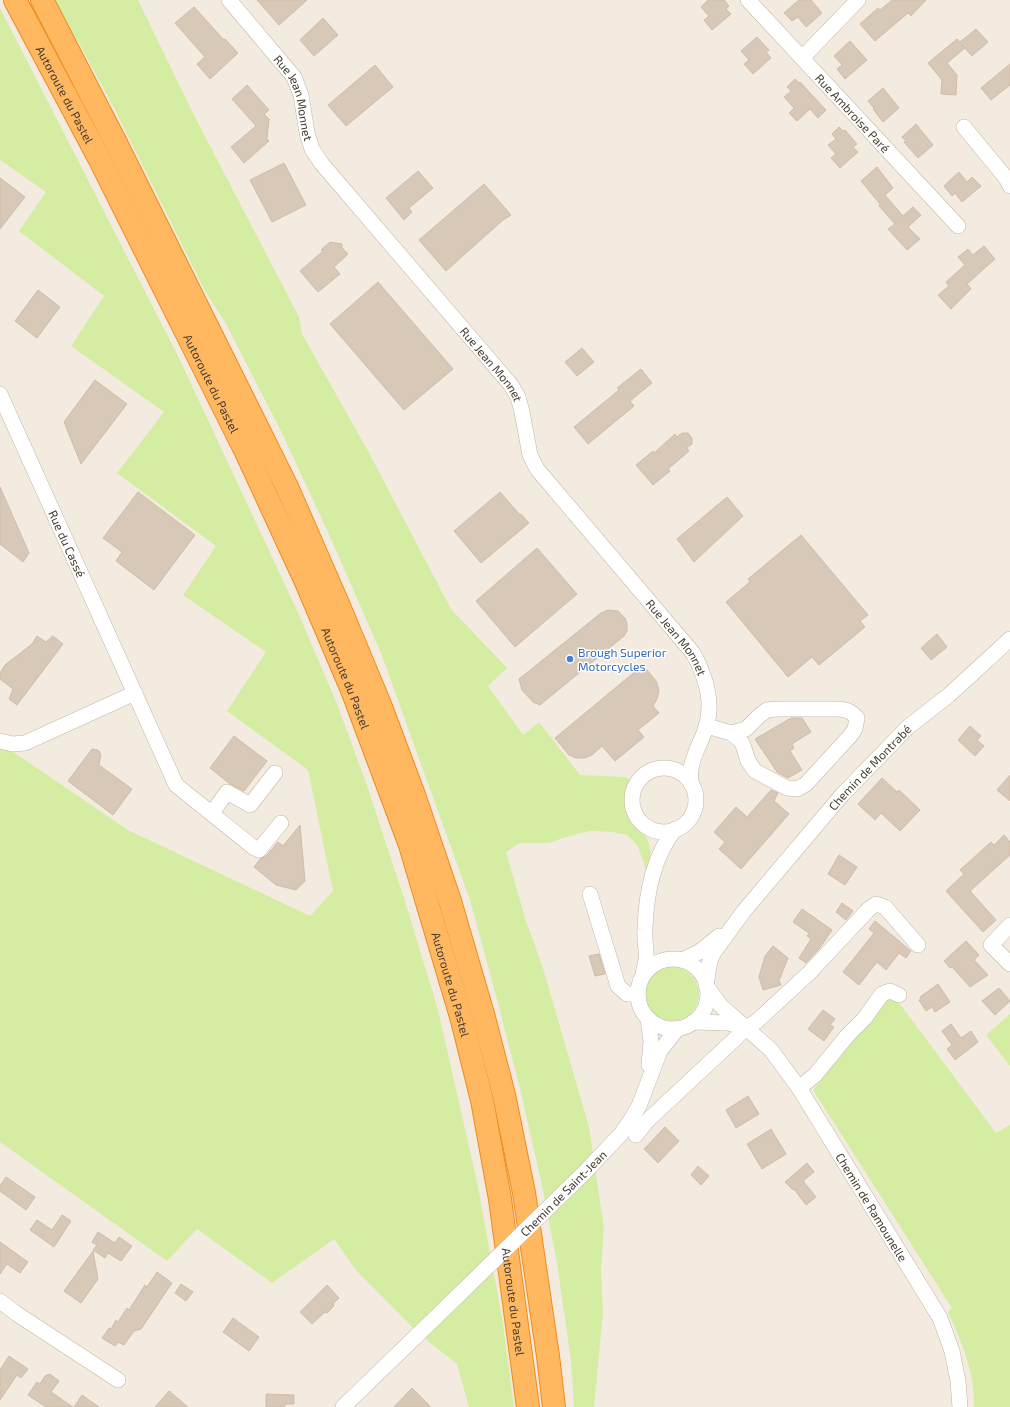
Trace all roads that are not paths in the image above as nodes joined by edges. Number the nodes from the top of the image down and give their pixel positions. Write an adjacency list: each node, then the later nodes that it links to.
1 (15, 0): 46 (highway, Autoroute du Pastel)
2 (42, 0): 47 (highway, Autoroute du Pastel)
3 (229, 0): 13 (street, Rue Jean Monnet)
4 (748, 0): 6 (street, Rue Ambroise Paré)
5 (858, 0): 6 (street)
6 (802, 58): 9 (street, Rue Ambroise Paré)
7 (964, 127): 8 (street)
8 (1008, 177)
9 (958, 226)
10 (0, 394): 12 (street, Rue du Cassé)
11 (1010, 639): 26 (street, Chemin de Montrabé)
12 (136, 693): 15 (street); 20 (street, Rue du Cassé)
13 (706, 726): 14 (street); 16 (street, Rue Jean Monnet)
14 (731, 733): 14 (street)
15 (0, 741)
16 (699, 746): 17 (street, Rue Jean Monnet); 19 (street, Rue Jean Monnet)
17 (671, 769): 19 (street); 22 (street)
18 (275, 772): 20 (street)
19 (691, 784): 23 (street)
20 (212, 813): 21 (street)
21 (281, 823)
22 (648, 827): 23 (street); 24 (street)
23 (675, 829): 24 (street)
24 (655, 866): 28 (street)
25 (590, 894): 34 (street)
26 (744, 911): 30 (street, Chemin de Montrabé); 33 (street, Chemin de Montrabé)
27 (1010, 925): 31 (street)
28 (645, 930): 30 (street); 32 (street)
29 (918, 945): 39 (street)
30 (678, 959): 32 (street); 33 (street)
31 (1010, 964)
32 (643, 975): 34 (street)
33 (707, 986): 37 (street); 39 (street, Chemin de Ramounelle)
34 (638, 994): 36 (street)
35 (899, 995): 41 (street)
36 (648, 1018): 38 (street); 40 (street, Chemin de Saint-Jean)
37 (693, 1022): 38 (street); 39 (street, Chemin de Ramounelle)
38 (678, 1028): 40 (street, Chemin de Saint-Jean)
39 (745, 1028): 41 (street, Chemin de Ramounelle); 42 (street)
40 (646, 1084): 45 (street, Chemin de Saint-Jean, bridge)
41 (799, 1088): 48 (street, Chemin de Ramounelle)
42 (636, 1135)
43 (0, 1301): 44 (street)
44 (118, 1380)
45 (343, 1407)
46 (528, 1407)
47 (554, 1407)
48 (960, 1407)

